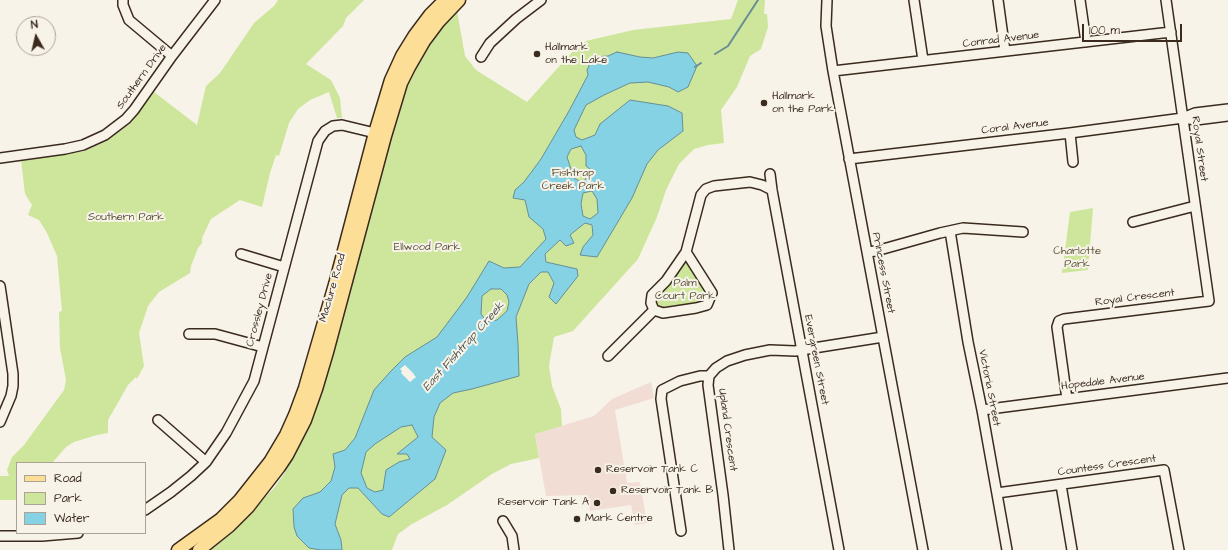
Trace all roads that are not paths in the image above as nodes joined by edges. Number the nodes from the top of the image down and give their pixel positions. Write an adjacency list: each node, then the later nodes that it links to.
1 (123, 0): 14 (street)
2 (215, 0): 14 (street, Southern Drive)
3 (445, 0): 21 (main road, Maclure Road)
4 (459, 0): 27 (main road, Maclure Road)
5 (542, 0): 15 (street)
6 (827, 0): 17 (street, Princess Street)
7 (914, 0): 16 (street)
8 (998, 0): 13 (street)
9 (1080, 0): 12 (street)
10 (1166, 0): 11 (street, Royal Street)
11 (1171, 32): 12 (street, Conrad Avenue); 20 (street, Royal Street)
12 (1086, 42): 13 (street, Conrad Avenue)
13 (1005, 51): 16 (street, Conrad Avenue)
14 (172, 56): 23 (street, Southern Drive)
15 (481, 57)
16 (923, 60): 17 (street, Conrad Avenue)
17 (833, 72): 24 (street, Princess Street)
18 (1228, 108): 20 (street, Coral Avenue)
19 (1228, 116): 20 (street, Coral Avenue)
20 (1183, 118): 22 (street, Coral Avenue); 29 (street, Royal Street)
21 (375, 133): 27 (main road); 36 (street, Crossley Drive); 59 (main road, Maclure Road)
22 (1070, 133): 24 (street, Coral Avenue); 25 (street)
23 (0, 158)
24 (849, 159): 34 (street, Princess Street)
25 (1073, 162)
26 (770, 174): 28 (street, Evergreen Street)
27 (373, 184): 60 (main road, Maclure Road)
28 (772, 190): 33 (street); 43 (street, Evergreen Street)
29 (1195, 206): 30 (street); 38 (street, Royal Street)
30 (1133, 222)
31 (950, 231): 32 (street); 34 (street); 48 (street, Victoria Street)
32 (1023, 232)
33 (686, 252): 39 (street); 39 (street)
34 (867, 252): 41 (street, Princess Street)
35 (241, 254): 36 (street)
36 (284, 267): 42 (street, Crossley Drive)
37 (0, 286): 50 (street)
38 (1209, 301): 47 (street, Royal Crescent)
39 (654, 310): 44 (street)
40 (189, 334): 42 (street)
41 (883, 336): 43 (street, Upland Crescent); 64 (street, Princess Street)
42 (263, 347): 51 (street, Crossley Drive)
43 (802, 350): 45 (street, Upland Crescent); 63 (street, Evergreen Street)
44 (608, 356)
45 (709, 376): 56 (street); 62 (street, Upland Crescent)
46 (1228, 378): 47 (street, Hopedale Avenue)
47 (1067, 399): 48 (street, Hopedale Avenue)
48 (982, 410): 53 (street, Victoria Street)
49 (158, 420): 51 (street)
50 (0, 422)
51 (206, 462): 54 (street, Crossley Drive)
52 (1061, 484): 53 (street, Countess Crescent); 66 (street); 67 (street, Countess Crescent)
53 (997, 493): 65 (street, Victoria Street)
54 (146, 509)
55 (503, 521): 61 (street)
56 (681, 531)
57 (74, 534): 58 (street)
58 (0, 536)
59 (178, 550)
60 (199, 550)
61 (514, 550)
62 (729, 550)
63 (839, 550)
64 (923, 550)
65 (1007, 550)
66 (1072, 550)
67 (1179, 550)

